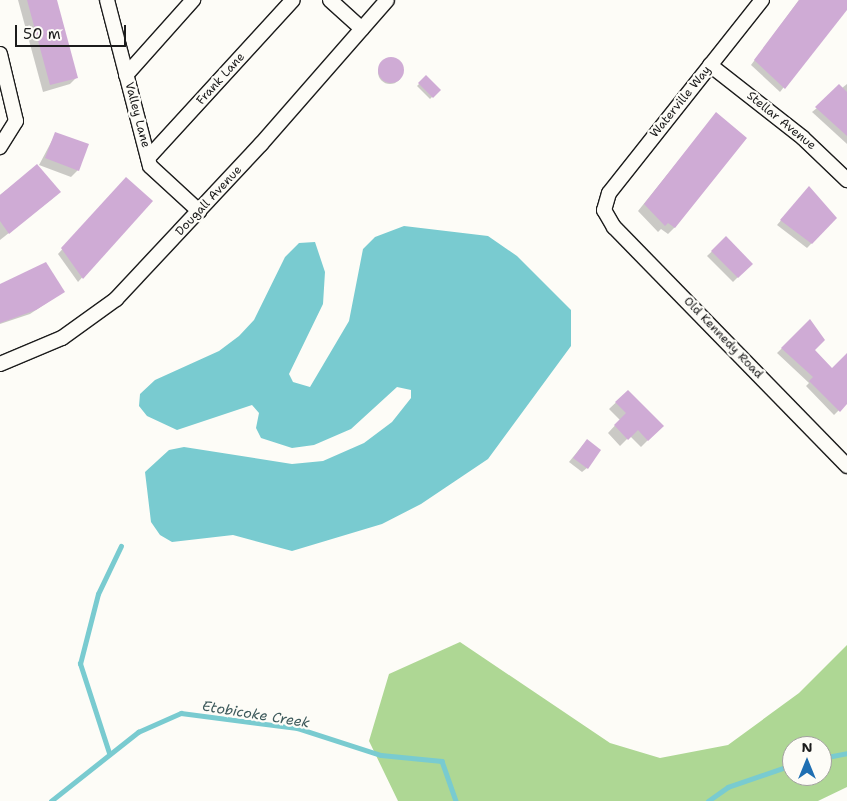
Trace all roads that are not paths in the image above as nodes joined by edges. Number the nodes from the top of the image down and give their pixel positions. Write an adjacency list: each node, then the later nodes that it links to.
1 (107, 0): 10 (street, Valley Lane)
2 (193, 0): 10 (street)
3 (293, 0): 12 (street, Frank Lane)
4 (330, 0): 7 (street)
5 (387, 0): 7 (street, Dougall Avenue)
6 (762, 0): 9 (street, Waterville Way)
7 (362, 29): 15 (street, Dougall Avenue)
8 (0, 54): 11 (street)
9 (710, 65): 13 (street, Stellar Avenue); 14 (street, Waterville Way)
10 (126, 75): 12 (street, Valley Lane)
11 (0, 147)
12 (148, 158): 15 (street, Valley Lane)
13 (847, 180)
14 (604, 206): 17 (street, Old Kennedy Road)
15 (199, 211): 16 (street, Dougall Avenue)
16 (0, 364)
17 (844, 457)

